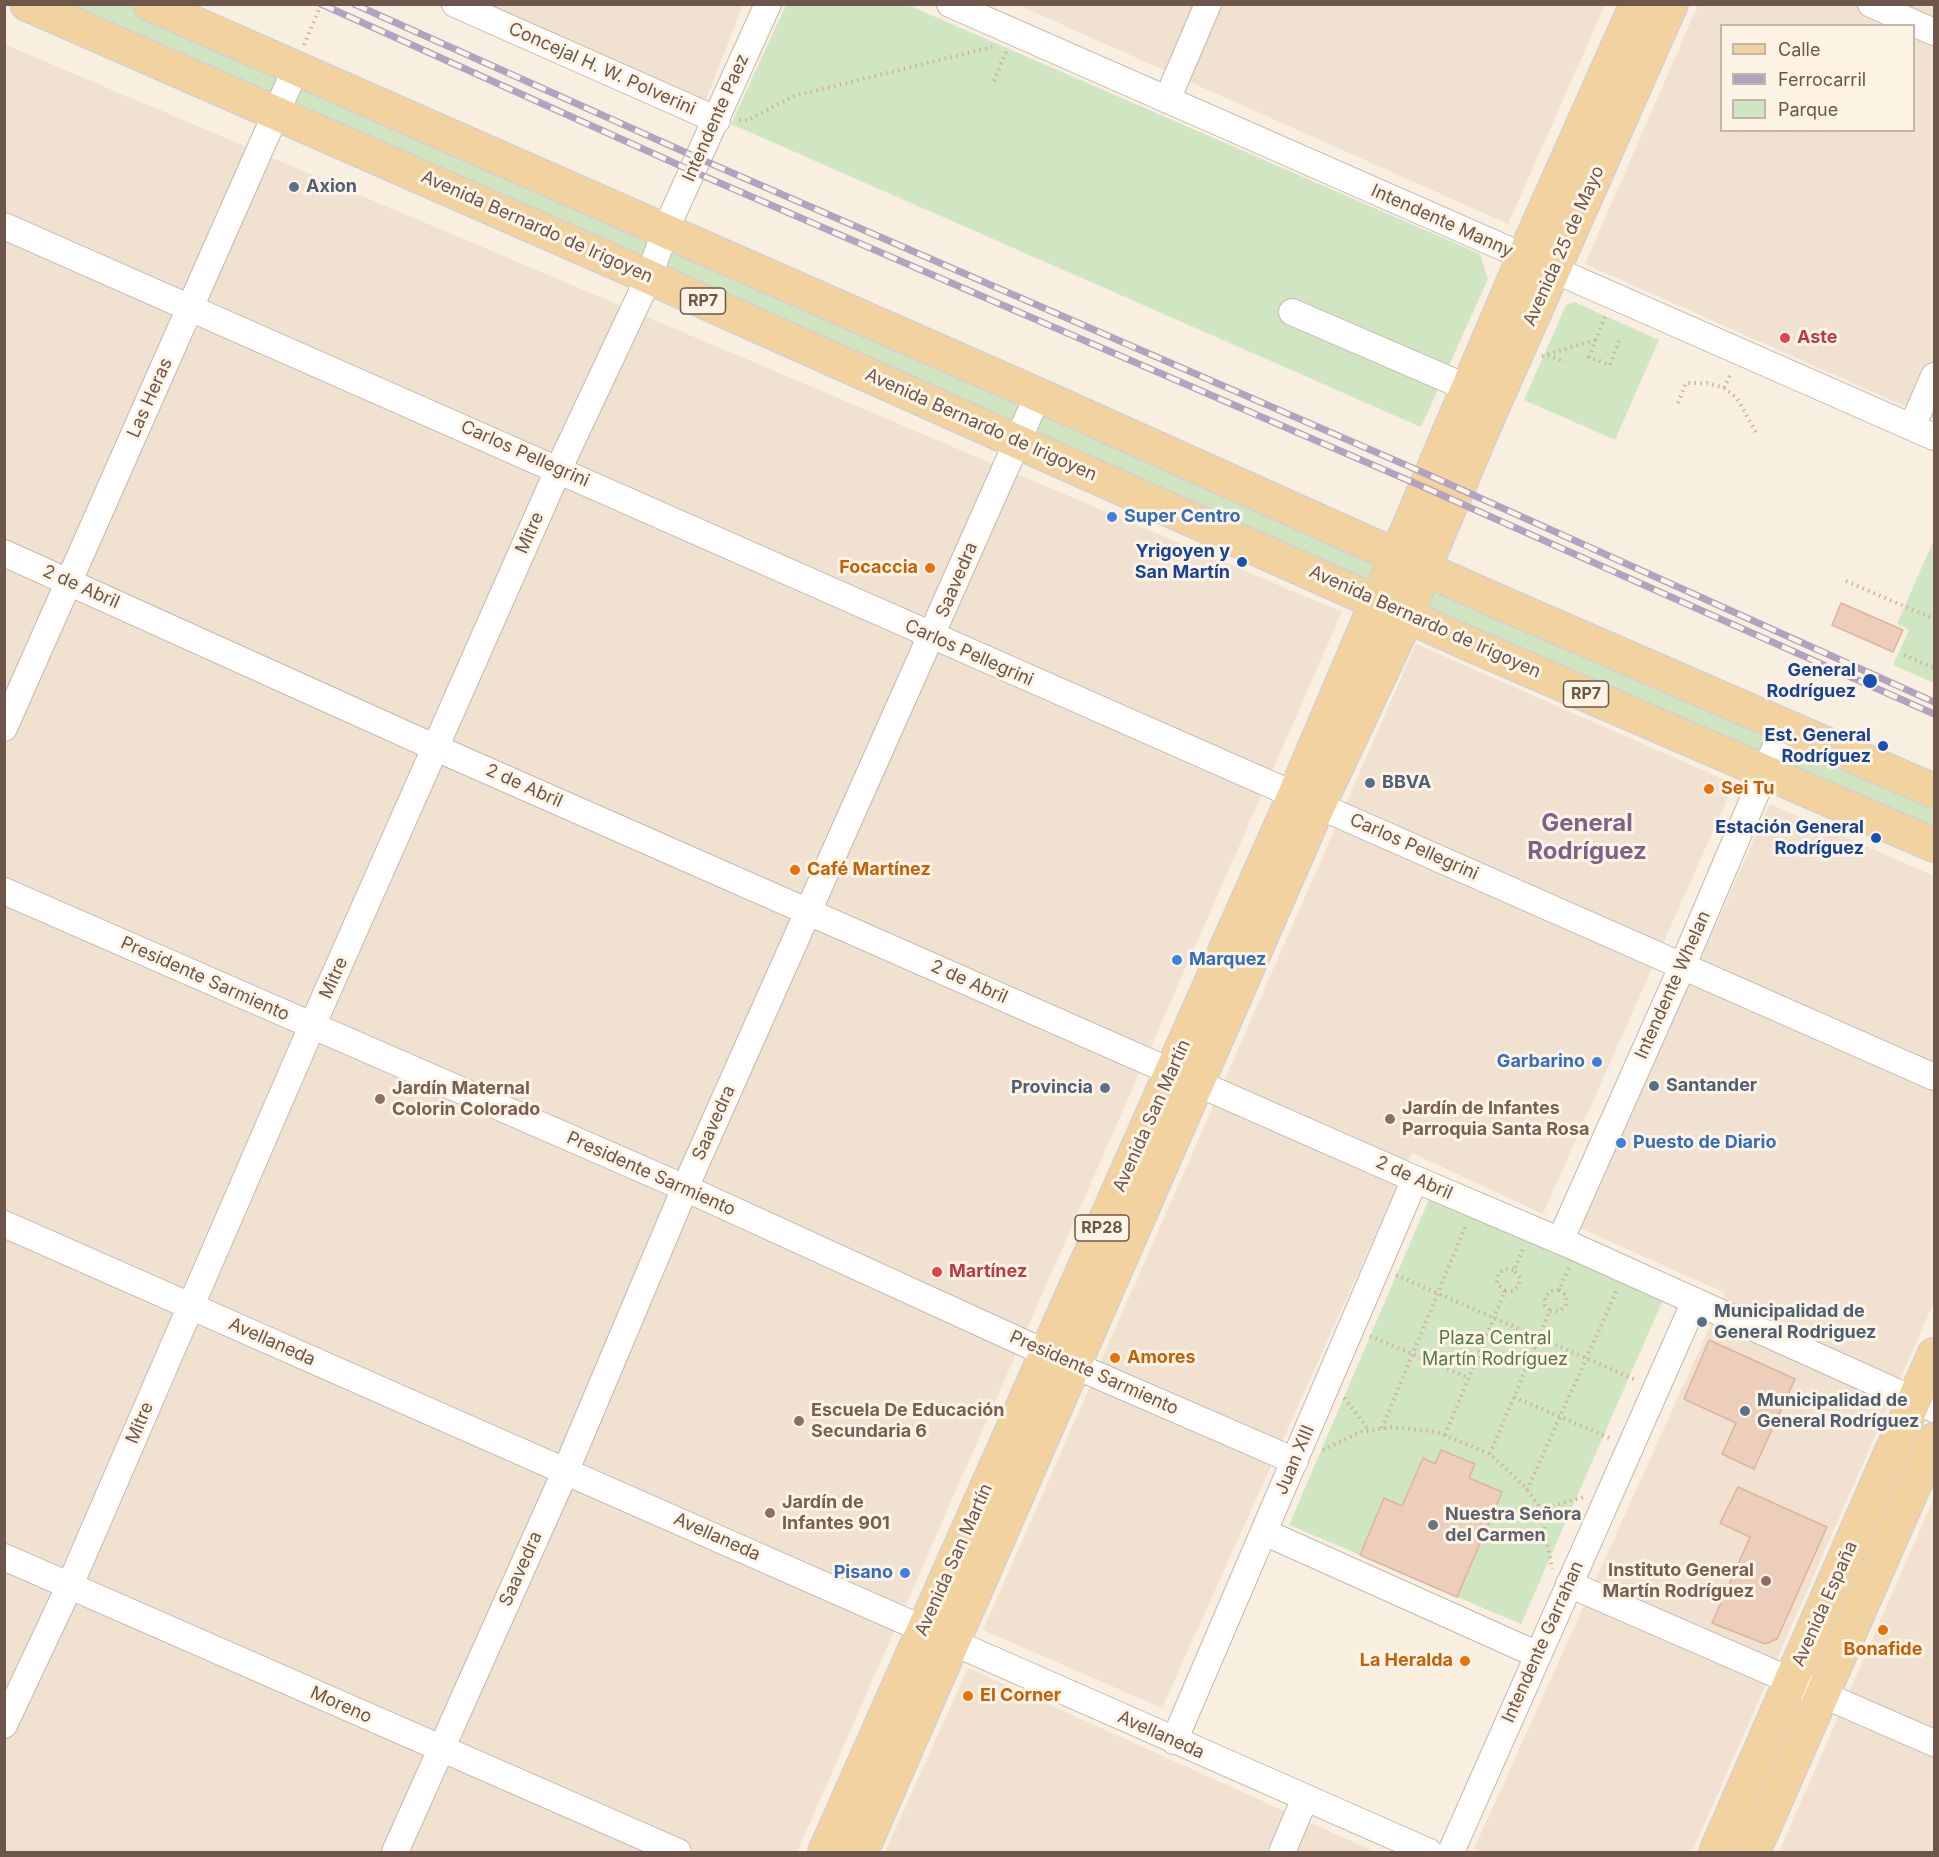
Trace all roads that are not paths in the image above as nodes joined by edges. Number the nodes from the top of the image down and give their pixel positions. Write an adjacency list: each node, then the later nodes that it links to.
1 (27, 4): 13 (main road, Avenida Bernardo de Irigoyen / RP7)
2 (150, 4): 11 (main road)
3 (455, 4): 14 (street, Concejal H. W. Polverini)
4 (768, 4): 14 (street, Intendente Paez)
5 (950, 4): 12 (street, Intendente Manny)
6 (1208, 4): 12 (street)
7 (1637, 4): 17 (main road, Avenida 25 de Mayo / RP28)
8 (1671, 4): 18 (main road, Avenida 25 de Mayo / RP28)
9 (1871, 4): 10 (street)
10 (1935, 32)
11 (296, 68): 13 (street, Las Heras); 16 (main road)
12 (1167, 100): 17 (street, Intendente Manny)
13 (274, 112): 19 (main road, Avenida Bernardo de Irigoyen / RP7); 20 (street, Las Heras)
14 (717, 120): 16 (street, Intendente Paez)
15 (4, 226): 20 (street, Carlos Pellegrini)
16 (665, 231): 19 (street, Mitre); 24 (main road)
17 (1524, 257): 18 (street, Intendente Manny); 23 (main road, Avenida 25 de Mayo / RP28)
18 (1553, 270): 25 (street, Intendente Manny); 28 (main road, Avenida 25 de Mayo / RP28)
19 (649, 277): 26 (main road, Avenida Bernardo de Irigoyen / RP7); 27 (street, Mitre)
20 (191, 306): 27 (street, Carlos Pellegrini); 31 (street, Las Heras)
21 (1292, 312): 23 (street)
22 (1935, 376): 25 (street)
23 (1468, 388): 28 (main road, Avenida 25 de Mayo / RP28)
24 (1038, 395): 26 (street, Saavedra); 30 (main road)
25 (1923, 432)
26 (1017, 441): 32 (main road, Avenida Bernardo de Irigoyen / RP7); 34 (street, Saavedra)
27 (559, 468): 34 (street, Carlos Pellegrini); 37 (street, Mitre)
28 (1445, 482): 30 (main road, Avenida San Martín / RP28)
29 (4, 553): 31 (street, 2 de Abril)
30 (1410, 562): 32 (main road, Avenida San Martín / RP28); 33 (main road, Avenida San Martín / RP28); 35 (main road)
31 (70, 582): 36 (street, Las Heras); 37 (street, 2 de Abril)
32 (1377, 601): 33 (main road, Avenida Bernardo de Irigoyen / RP7); 40 (main road, Avenida San Martín / RP28)
33 (1408, 615): 38 (main road, Avenida Bernardo de Irigoyen / RP7); 40 (main road, Avenida San Martín / RP28)
34 (932, 637): 40 (street, Carlos Pellegrini); 43 (street, Saavedra)
35 (1784, 727): 38 (street, Intendente Whelan); 39 (main road)
36 (4, 728)
37 (436, 747): 43 (street, 2 de Abril); 45 (street, Mitre)
38 (1765, 771): 41 (main road, Avenida Bernardo de Irigoyen / RP7); 44 (street, Intendente Whelan)
39 (1935, 791)
40 (1307, 799): 44 (street, Carlos Pellegrini); 46 (main road, Avenida San Martín / RP28)
41 (1935, 844)
42 (4, 891): 45 (street, Presidente Sarmiento)
43 (808, 911): 46 (street, 2 de Abril); 49 (street, Saavedra)
44 (1682, 967): 47 (street, Carlos Pellegrini); 51 (street, Intendente Whelan)
45 (312, 1026): 49 (street, Presidente Sarmiento); 53 (street, Mitre)
46 (1186, 1077): 48 (street, 2 de Abril); 55 (main road, Avenida San Martín / RP28)
47 (1935, 1077)
48 (1415, 1179): 51 (street, 2 de Abril); 58 (street, Juan XIII)
49 (685, 1188): 55 (street, Presidente Sarmiento); 59 (street, Saavedra)
50 (4, 1224): 53 (street, Avellaneda)
51 (1568, 1245): 52 (street, 2 de Abril)
52 (1695, 1301): 56 (street, 2 de Abril); 62 (street, Intendente Garrahan)
53 (191, 1306): 59 (street, Avellaneda); 63 (street, Mitre)
54 (1935, 1355): 56 (main road, Avenida España)
55 (1060, 1358): 58 (street, Presidente Sarmiento); 64 (main road, Avenida San Martín / RP28); 65 (main road, Avenida San Martín / RP28)
56 (1924, 1405): 67 (main road, Avenida España)
57 (1935, 1440): 68 (main road, Avenida España)
58 (1295, 1461): 60 (street, Juan XIII)
59 (566, 1470): 64 (street, Avellaneda); 72 (street, Saavedra)
60 (1264, 1532): 66 (street); 70 (street, Juan XIII)
61 (4, 1557): 63 (street, Moreno)
62 (1569, 1584): 66 (street, Intendente Garrahan); 67 (street)
63 (70, 1585): 69 (street, Mitre); 72 (street, Moreno)
64 (924, 1628): 65 (street, Avellaneda); 76 (main road, Avenida San Martín / RP28)
65 (954, 1643): 70 (street, Avellaneda); 77 (main road, Avenida San Martín / RP28)
66 (1538, 1655): 80 (street, Intendente Garrahan)
67 (1791, 1681): 68 (street); 81 (main road, Avenida España)
68 (1823, 1695): 71 (street); 82 (main road, Avenida España)
69 (4, 1725)
70 (1174, 1741): 73 (street, Avellaneda)
71 (1935, 1743)
72 (440, 1748): 74 (street, Saavedra); 75 (street, Moreno)
73 (1305, 1798): 78 (street); 79 (street, Avellaneda)
74 (395, 1852)
75 (678, 1852)
76 (825, 1852)
77 (861, 1852)
78 (1282, 1852)
79 (1429, 1852)
80 (1451, 1852)
81 (1716, 1852)
82 (1753, 1852)

